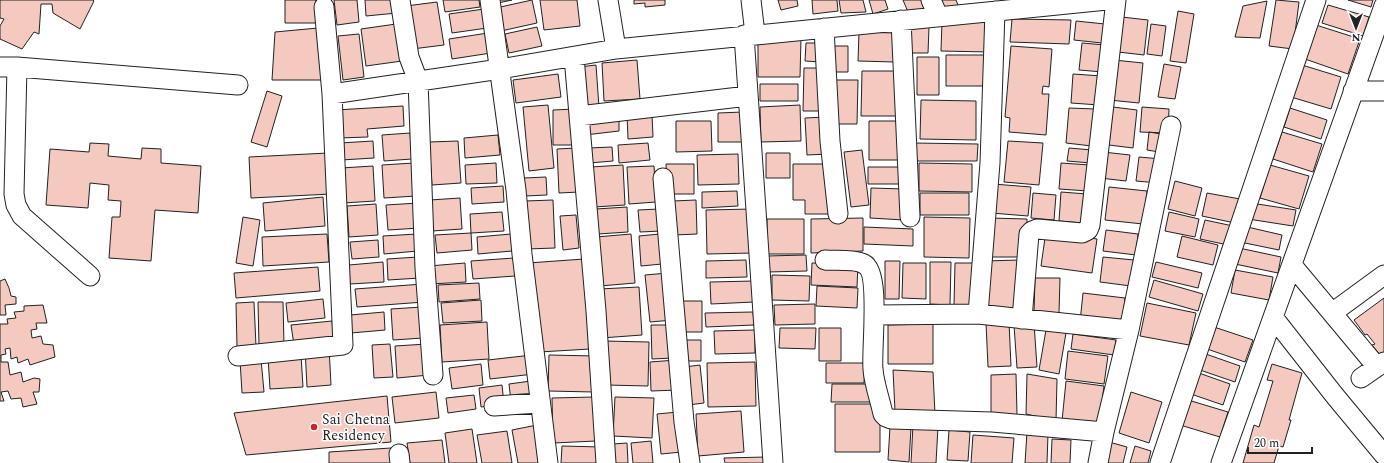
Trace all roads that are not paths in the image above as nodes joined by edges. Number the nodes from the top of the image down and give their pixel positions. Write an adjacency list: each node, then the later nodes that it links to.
1 (400, 0): 19 (street)
2 (490, 0): 18 (street)
3 (608, 0): 15 (street)
4 (751, 0): 14 (street)
5 (1098, 0): 11 (street)
6 (1116, 0): 38 (street)
7 (1316, 0): 52 (street)
8 (1384, 6): 21 (street)
9 (324, 7): 23 (street)
10 (934, 8): 11 (street); 12 (street)
11 (995, 11): 35 (street)
12 (901, 20): 13 (street); 29 (street)
13 (824, 28): 14 (street); 28 (street)
14 (749, 35): 15 (street); 24 (street)
15 (616, 49): 16 (street)
16 (574, 57): 18 (street); 25 (street)
17 (8, 67): 20 (street); 33 (street)
18 (500, 69): 19 (street); 43 (street)
19 (418, 81): 23 (street); 42 (street)
20 (238, 85)
21 (1353, 91): 22 (street); 31 (street)
22 (1384, 91)
23 (332, 94): 40 (street)
24 (748, 96): 25 (street); 50 (street)
25 (579, 116): 48 (street)
26 (1171, 126): 39 (street)
27 (663, 178): 49 (street)
28 (838, 214)
29 (910, 217)
30 (825, 260): 36 (street)
31 (1292, 265): 34 (street); 37 (street)
32 (1384, 275): 34 (street)
33 (90, 276)
34 (1332, 313): 41 (street)
35 (978, 314): 36 (street); 38 (street)
36 (875, 315): 45 (street)
37 (1273, 317): 46 (street); 53 (street)
38 (1022, 319): 39 (street)
39 (1129, 330): 45 (street)
40 (238, 356)
41 (1374, 369)
42 (433, 375)
43 (540, 403): 44 (street); 47 (street)
44 (494, 406)
45 (1104, 432): 51 (street)
46 (1384, 455)
47 (548, 463)
48 (606, 463)
49 (690, 463)
50 (772, 463)
51 (1098, 463)
52 (1160, 463)
53 (1221, 463)

